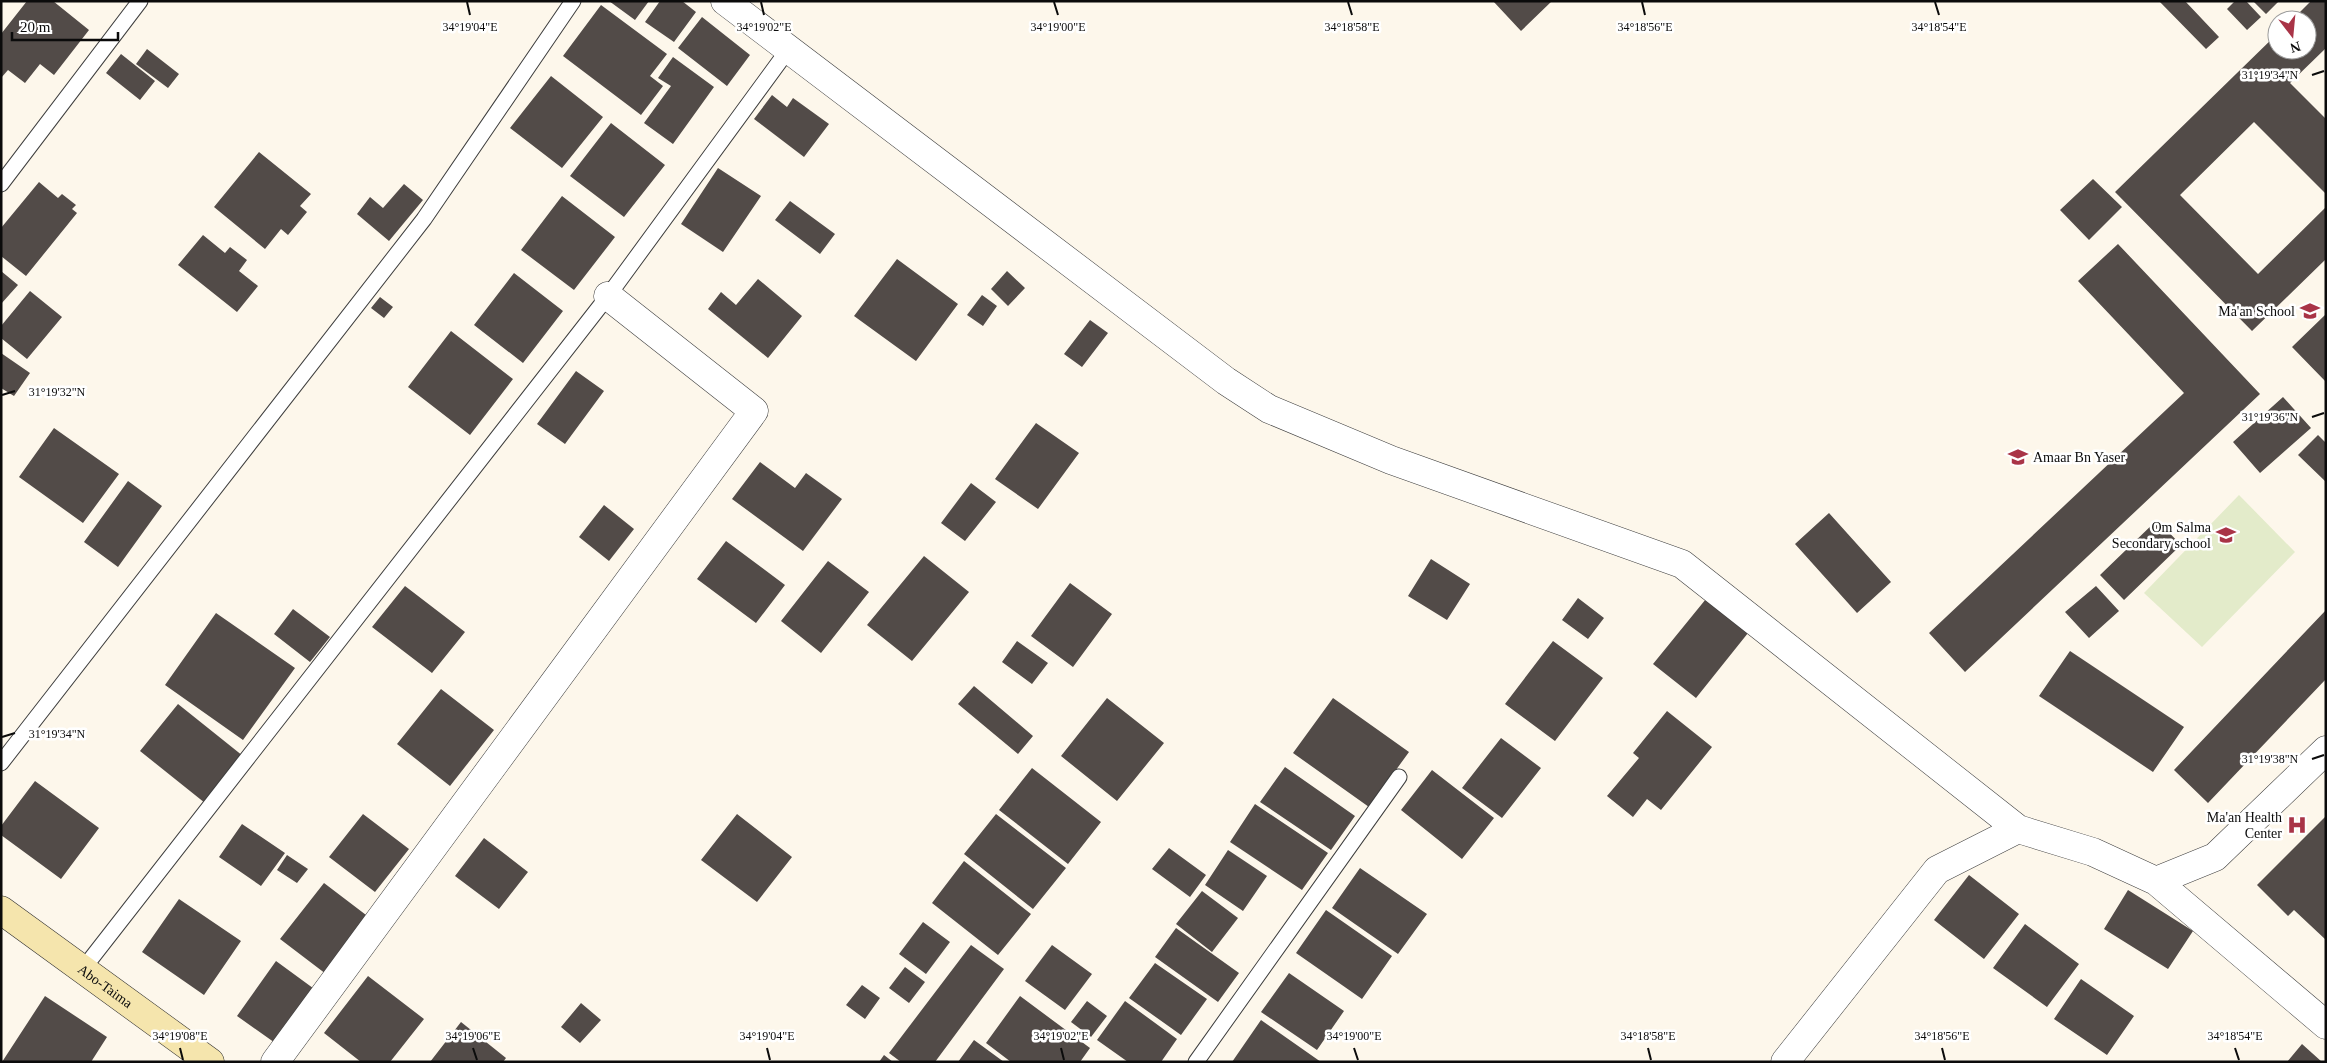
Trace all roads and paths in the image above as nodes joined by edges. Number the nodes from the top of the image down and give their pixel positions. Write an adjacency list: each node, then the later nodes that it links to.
1 (140, 1): 5 (lane)
2 (573, 1): 8 (lane)
3 (725, 1): 4 (street)
4 (788, 50): 6 (lane); 10 (street)
5 (1, 184)
6 (608, 296): 13 (lane); 16 (street)
7 (2326, 750): 11 (street)
8 (1, 764)
9 (1399, 777): 17 (lane)
10 (2018, 829): 11 (street); 18 (street)
11 (2156, 881): 14 (street)
12 (1, 910): 13 (street, Abo-Taima)
13 (83, 969): 15 (street, Abo-Taima)
14 (2326, 1025)
15 (210, 1062)
16 (275, 1062)
17 (1196, 1062)
18 (1785, 1062)

